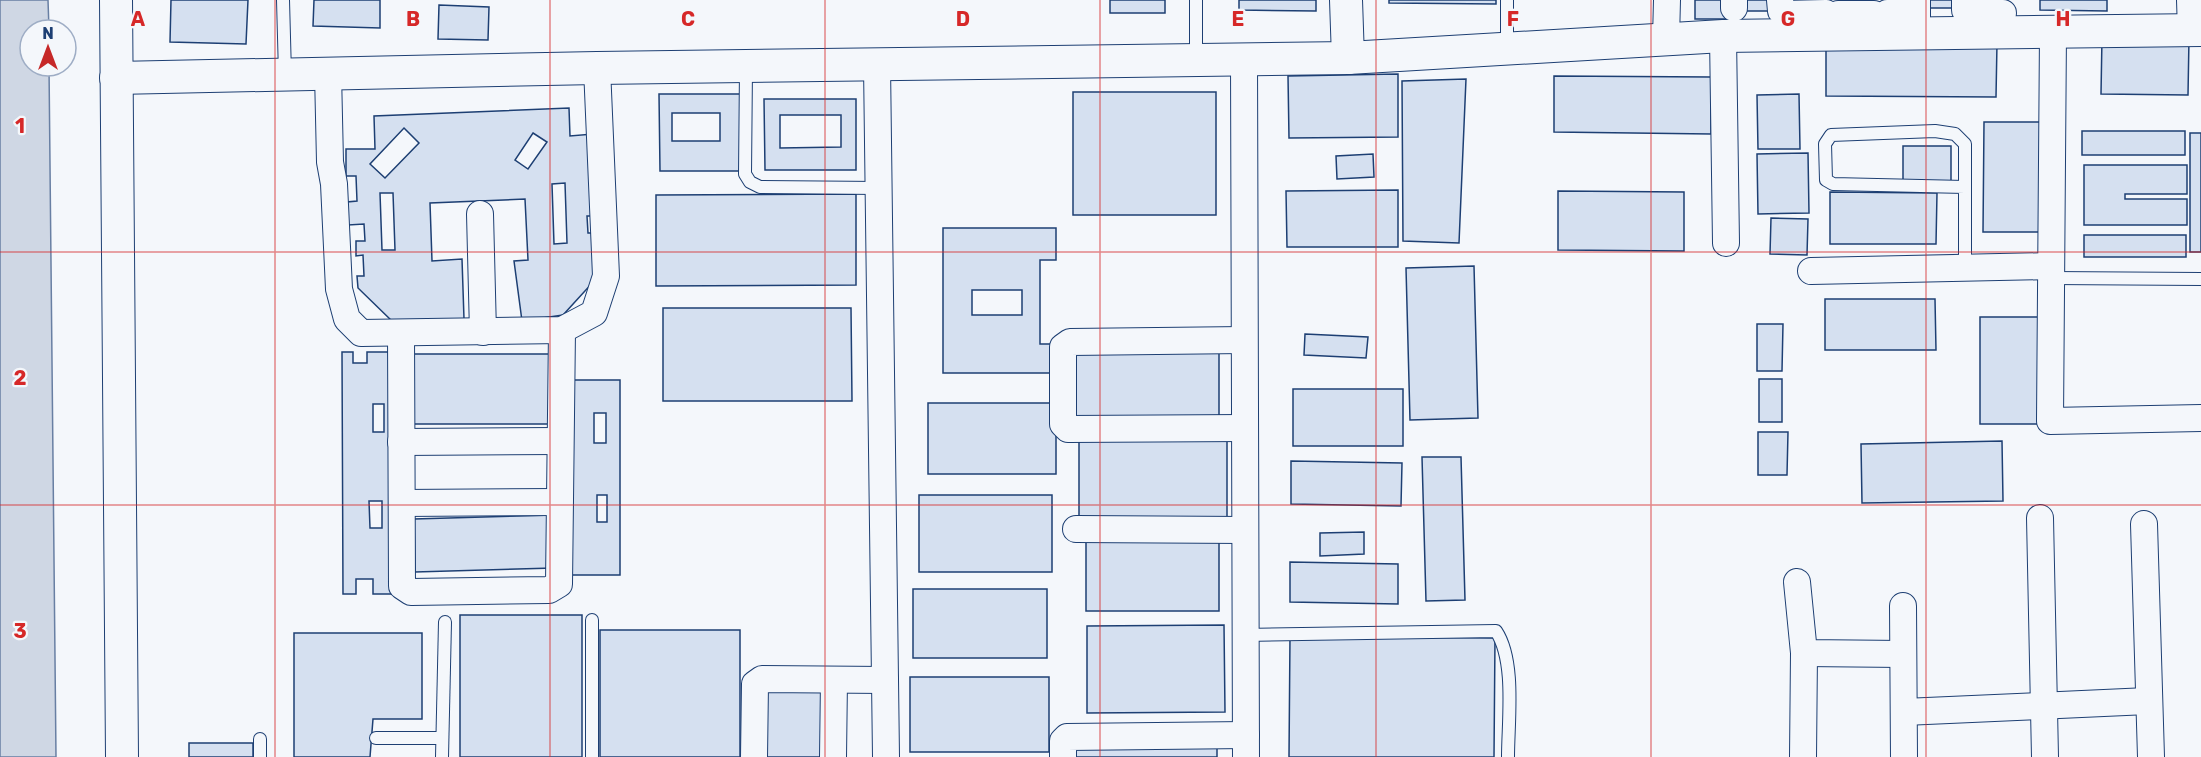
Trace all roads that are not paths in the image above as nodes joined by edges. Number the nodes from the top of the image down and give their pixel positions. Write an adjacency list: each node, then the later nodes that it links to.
1 (116, 0): 26 (street)
2 (283, 0): 25 (lane)
3 (1196, 0): 20 (lane)
4 (1346, 0): 18 (street)
5 (1507, 0): 17 (lane)
6 (1667, 0): 16 (street)
7 (1780, 0): 10 (street)
8 (1965, 0): 13 (street)
9 (1730, 14): 10 (street); 16 (street); 30 (street)
10 (1829, 15): 11 (street)
11 (1877, 15): 12 (street)
12 (1917, 15): 13 (street)
13 (2003, 15): 15 (street)
14 (2194, 20): 15 (street)
15 (2053, 32): 33 (street)
16 (1666, 39): 17 (street)
17 (1507, 48): 18 (street)
18 (1347, 58): 19 (street)
19 (1244, 59): 20 (street); 38 (street)
20 (1196, 60): 21 (street)
21 (877, 65): 23 (street); 28 (street)
22 (597, 68): 23 (street); 24 (street); 35 (street)
23 (746, 68): 28 (lane)
24 (328, 73): 25 (street); 37 (street)
25 (285, 75): 26 (street)
26 (116, 78): 65 (street)
27 (1965, 187): 27 (lane); 31 (lane)
28 (879, 188): 57 (street)
29 (480, 214): 36 (street)
30 (1726, 243)
31 (1965, 268): 32 (street); 33 (street)
32 (1811, 271)
33 (2051, 272): 34 (lane); 39 (street)
34 (2201, 279)
35 (562, 330): 36 (street); 41 (street)
36 (483, 332): 37 (street)
37 (400, 333): 42 (street)
38 (1244, 340): 40 (street); 40 (street)
39 (2201, 418)
40 (1244, 428): 48 (street)
41 (559, 441): 42 (street); 43 (street)
42 (401, 442): 44 (street)
43 (559, 502): 44 (street); 44 (street)
44 (402, 503)
45 (2040, 518): 59 (street)
46 (2144, 524): 58 (street)
47 (1076, 529): 48 (street)
48 (1244, 530): 53 (street)
49 (1797, 582): 54 (street)
50 (1903, 606): 55 (street)
51 (592, 620): 68 (lane)
52 (445, 622): 62 (lane)
53 (1244, 635): 64 (street); 73 (lane)
54 (1804, 653): 55 (street); 74 (street)
55 (1903, 654): 60 (street)
56 (834, 680): 57 (street); 69 (street); 70 (street)
57 (885, 680): 71 (street)
58 (2148, 701): 59 (street); 77 (street)
59 (2043, 705): 60 (street); 76 (street)
60 (1904, 712): 75 (street)
61 (376, 738): 62 (lane)
62 (442, 738): 67 (lane)
63 (260, 739): 66 (lane)
64 (1246, 746): 72 (street)
65 (122, 757)
66 (260, 757)
67 (442, 757)
68 (592, 757)
69 (754, 757)
70 (833, 757)
71 (886, 757)
72 (1063, 757)
73 (1508, 757)
74 (1803, 757)
75 (1904, 757)
76 (2045, 757)
77 (2151, 757)

